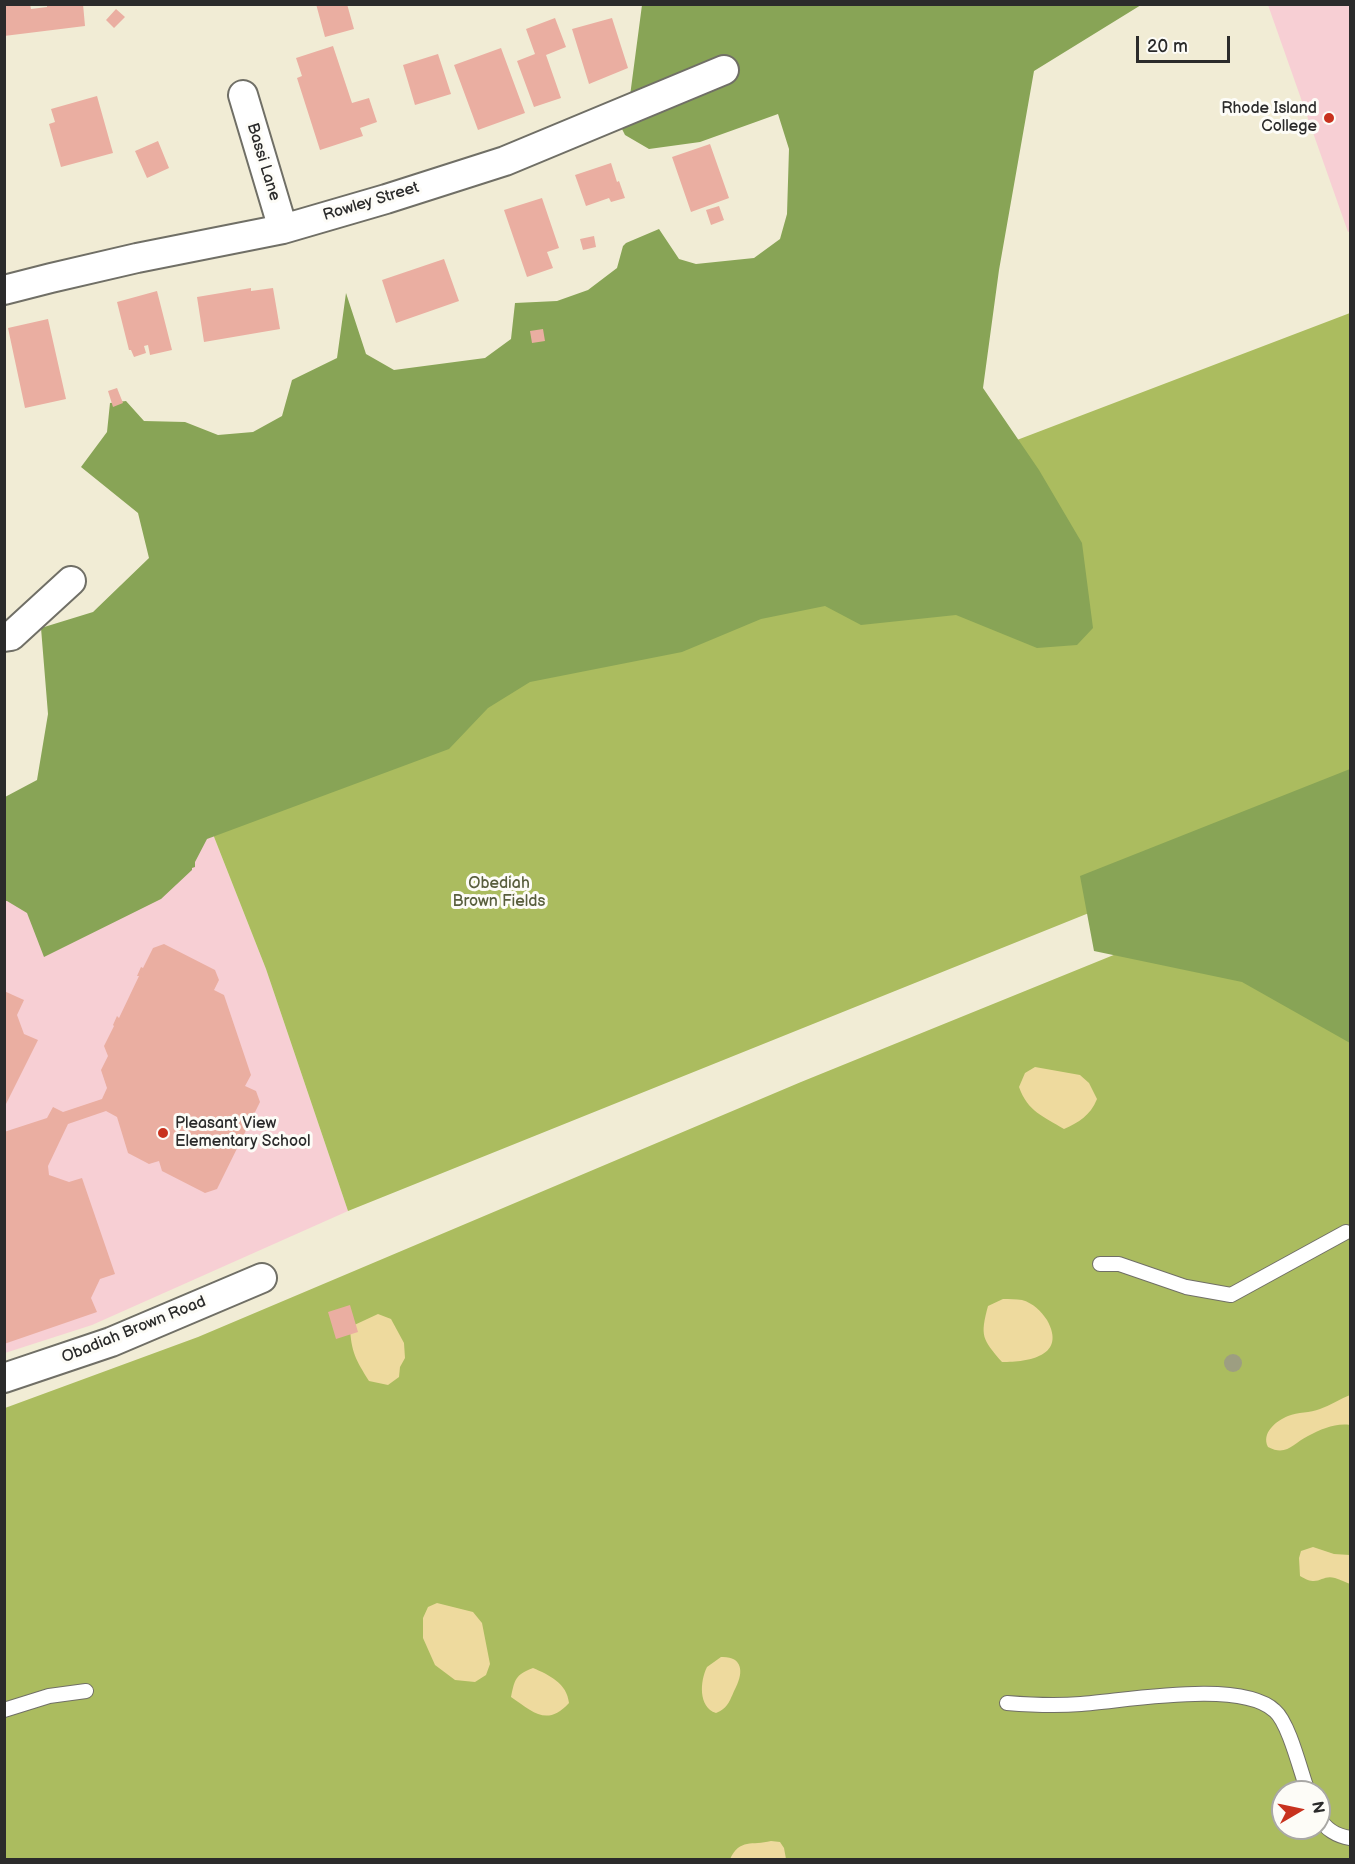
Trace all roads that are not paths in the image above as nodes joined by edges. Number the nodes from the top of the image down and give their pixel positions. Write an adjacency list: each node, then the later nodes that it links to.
1 (724, 70): 3 (street, Rowley Street)
2 (243, 95): 3 (street, Bassi Lane)
3 (283, 229): 4 (street, Rowley Street)
4 (4, 290)
5 (71, 581): 6 (street)
6 (4, 638)
7 (1346, 1232): 8 (lane)
8 (1100, 1264)
9 (262, 1278): 10 (street, Obadiah Brown Road)
10 (4, 1378)
11 (86, 1691): 13 (lane)
12 (1007, 1703): 14 (lane)
13 (4, 1710)
14 (1304, 1780)
15 (1331, 1830): 16 (lane)
16 (1350, 1838)

